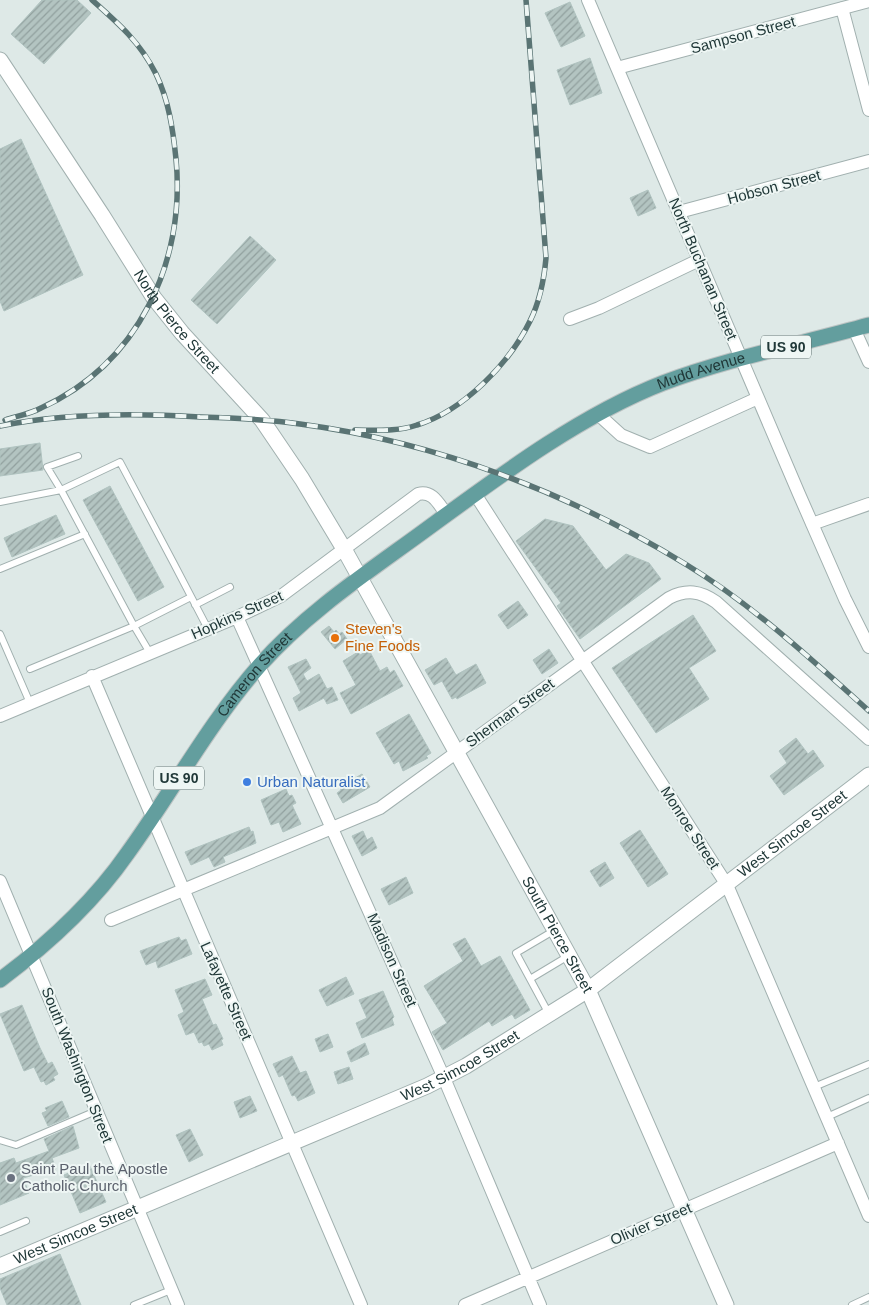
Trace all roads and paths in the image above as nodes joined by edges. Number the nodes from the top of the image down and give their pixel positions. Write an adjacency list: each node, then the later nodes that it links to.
1 (588, 0): 5 (street, North Buchanan Street)
2 (869, 1): 3 (street, Sampson Street)
3 (842, 8): 5 (street, Sampson Street); 6 (street)
4 (0, 60): 25 (street, North Pierce Street)
5 (617, 68): 8 (street, North Buchanan Street)
6 (869, 110)
7 (869, 162): 8 (street, Hobson Street)
8 (679, 212): 9 (street, North Buchanan Street)
9 (699, 260): 10 (street); 12 (street, North Buchanan Street)
10 (570, 319)
11 (862, 327): 12 (main road, Mudd Avenue / US 90); 13 (street)
12 (742, 359): 14 (street, North Buchanan Street); 15 (main road, Mudd Avenue / US 90)
13 (869, 362)
14 (758, 398): 15 (street); 23 (street, North Buchanan Street)
15 (599, 415): 16 (main road, Mudd Avenue / US 90)
16 (571, 431): 19 (main road, Cameron Street / US 90)
17 (78, 456): 18 (lane)
18 (61, 490): 20 (lane); 24 (lane); 29 (lane)
19 (475, 494): 22 (main road, Cameron Street / US 90); 37 (street, Monroe Street)
20 (0, 502)
21 (869, 504): 23 (street)
22 (446, 515): 25 (street, Hopkins Street); 27 (main road, Cameron Street / US 90)
23 (812, 524): 35 (street, North Buchanan Street)
24 (85, 534): 26 (lane); 32 (lane)
25 (344, 549): 27 (street, North Pierce Street); 31 (street, Hopkins Street)
26 (0, 569)
27 (360, 578): 38 (main road, Cameron Street / US 90); 44 (street, South Pierce Street)
28 (230, 587): 30 (lane)
29 (191, 597): 30 (lane); 32 (lane)
30 (196, 605): 33 (lane)
31 (237, 617): 33 (street, Hopkins Street); 38 (street, Madison Street)
32 (134, 626): 36 (lane); 39 (lane)
33 (208, 629): 36 (street, Hopkins Street)
34 (0, 634): 41 (lane)
35 (869, 647)
36 (150, 653): 40 (street, Hopkins Street)
37 (582, 661): 43 (street, Sherman Street); 44 (street, Sherman Street); 49 (street, Monroe Street)
38 (260, 665): 46 (main road, Cameron Street / US 90); 47 (street, Madison Street)
39 (30, 669)
40 (92, 676): 41 (street, Hopkins Street); 46 (street, Lafayette Street)
41 (30, 703): 42 (street, Hopkins Street)
42 (0, 716)
43 (869, 739)
44 (457, 751): 47 (street, Sherman Street); 52 (street, South Pierce Street)
45 (869, 775): 49 (street, West Simcoe Street)
46 (152, 818): 50 (street, Lafayette Street); 53 (main road, Cameron Street / US 90)
47 (334, 828): 50 (street, Sherman Street); 60 (street, Madison Street)
48 (0, 880): 53 (street, South Washington Street)
49 (727, 885): 57 (street, West Simcoe Street); 61 (street, Monroe Street)
50 (182, 891): 51 (street, Sherman Street); 66 (street, Lafayette Street)
51 (111, 920)
52 (556, 930): 54 (street, South Pierce Street); 55 (lane)
53 (31, 955): 56 (main road, Cameron Street / US 90); 63 (street, South Washington Street)
54 (570, 955): 55 (lane); 57 (street, South Pierce Street)
55 (530, 979): 58 (lane)
56 (0, 980)
57 (588, 990): 58 (street, West Simcoe Street); 69 (street, South Pierce Street)
58 (549, 1014): 60 (street, West Simcoe Street)
59 (869, 1064): 61 (lane)
60 (444, 1078): 66 (street, West Simcoe Street); 74 (street, Madison Street)
61 (814, 1087): 64 (street, Monroe Street)
62 (869, 1098): 64 (lane)
63 (96, 1111): 65 (lane); 68 (street, South Washington Street)
64 (827, 1117): 67 (street, Monroe Street)
65 (0, 1140)
66 (292, 1143): 68 (street, West Simcoe Street); 79 (street, Lafayette Street)
67 (838, 1143): 69 (street, Olivier Street); 70 (street, Monroe Street)
68 (136, 1209): 73 (street, West Simcoe Street); 75 (street, South Washington Street)
69 (686, 1209): 74 (street, Olivier Street); 82 (street, South Pierce Street)
70 (869, 1213)
71 (26, 1221): 72 (lane)
72 (0, 1232)
73 (0, 1266)
74 (528, 1277): 80 (street, Olivier Street); 81 (street, Madison Street)
75 (171, 1290): 77 (lane); 78 (street, South Washington Street)
76 (869, 1297): 83 (lane)
77 (134, 1305)
78 (178, 1305)
79 (361, 1305)
80 (465, 1305)
81 (540, 1305)
82 (726, 1305)
83 (852, 1305)

